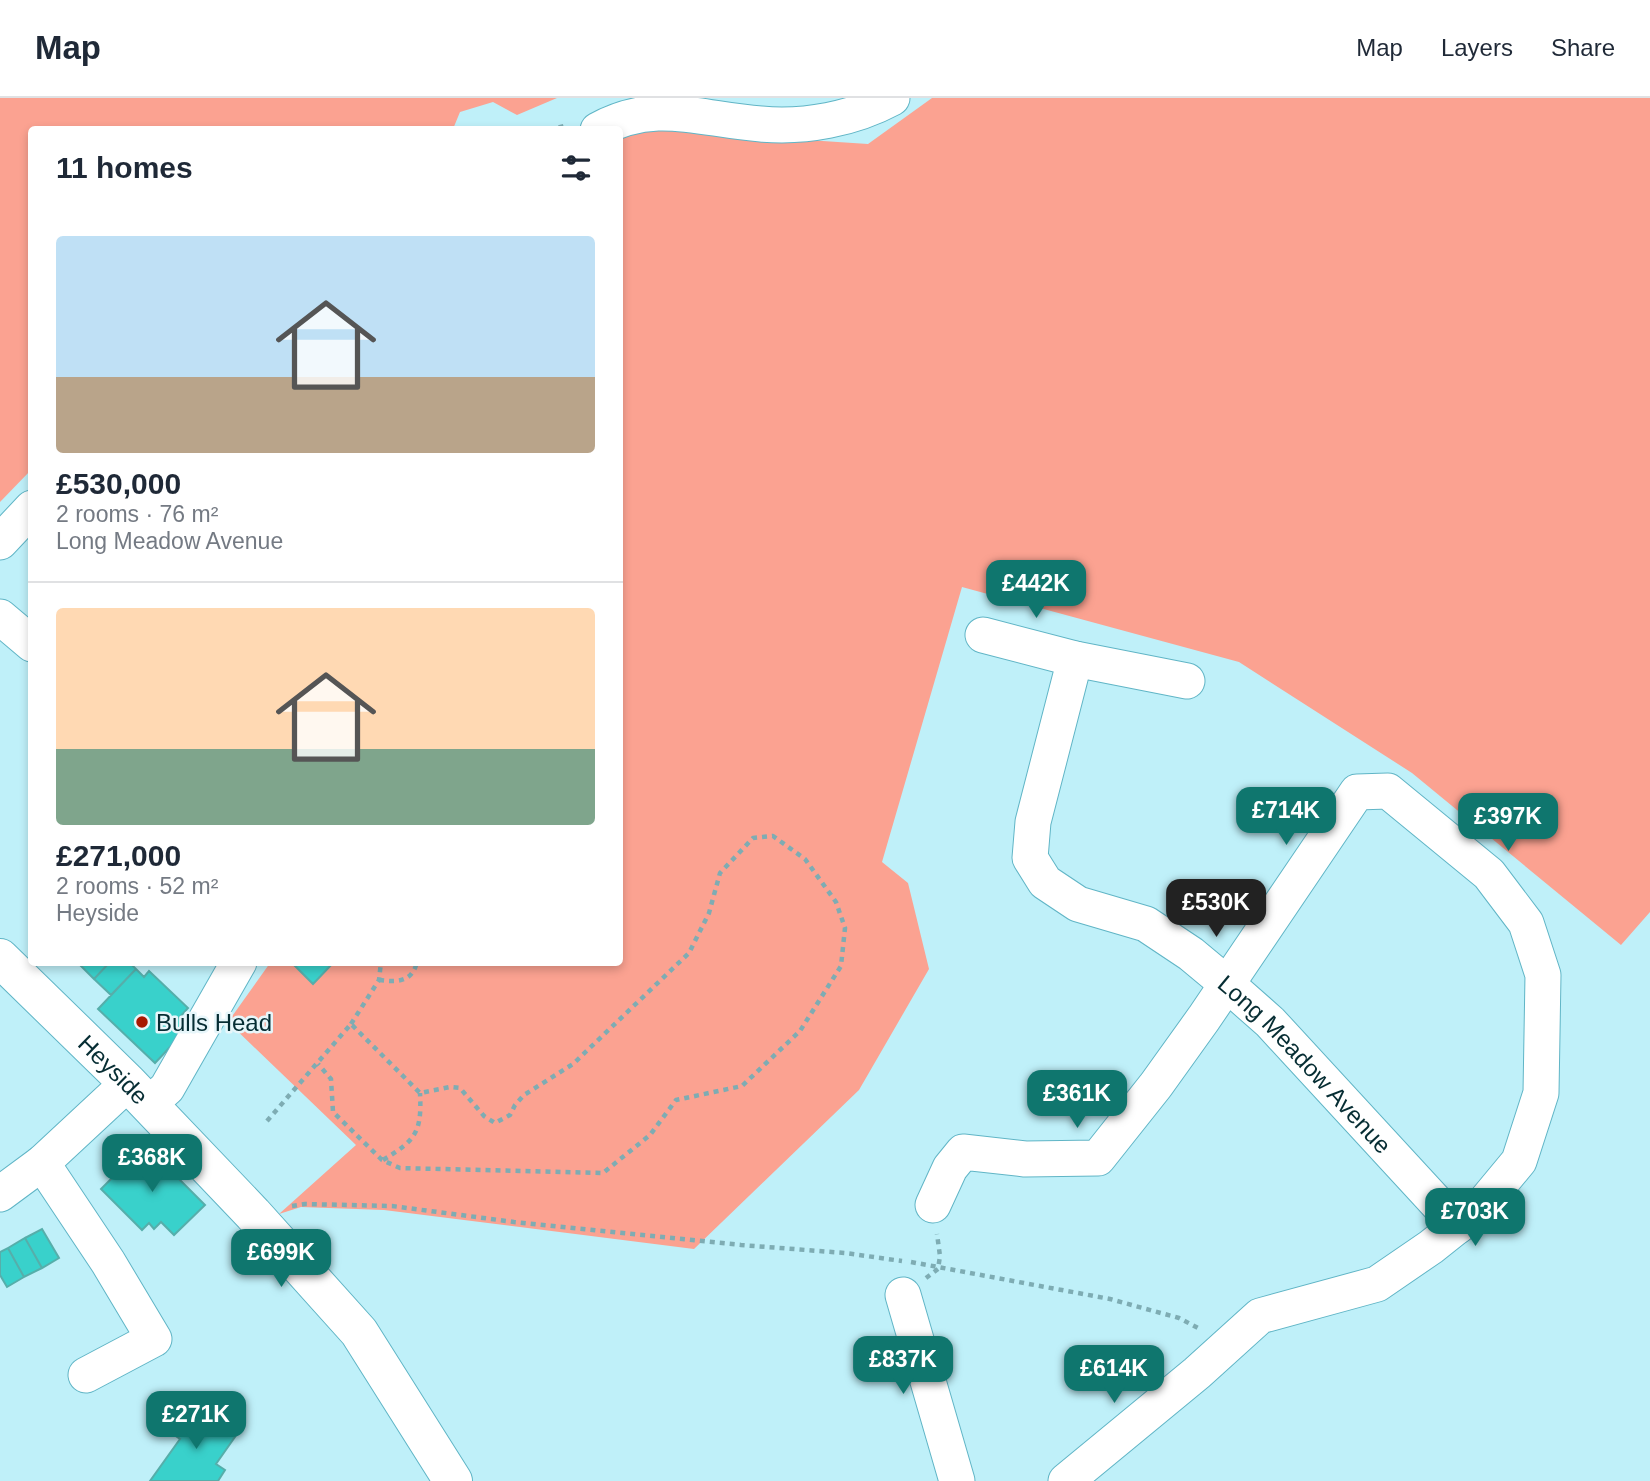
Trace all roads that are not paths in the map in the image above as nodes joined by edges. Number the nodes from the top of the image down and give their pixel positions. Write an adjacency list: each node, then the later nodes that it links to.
1 (892, 98): 2 (street)
2 (605, 126)
3 (28, 512): 4 (street)
4 (0, 542)
5 (0, 617): 7 (street)
6 (984, 635): 8 (street)
7 (28, 641)
8 (1075, 659): 9 (street); 12 (street, Long Meadow Avenue)
9 (1186, 681)
10 (0, 958): 13 (main road, Heyside)
11 (237, 966): 13 (street)
12 (1227, 984): 16 (street); 17 (street, Long Meadow Avenue); 17 (street)
13 (138, 1094): 14 (street); 20 (main road, Heyside)
14 (42, 1163): 15 (street); 19 (street)
15 (0, 1195)
16 (933, 1205)
17 (1458, 1226): 22 (street)
18 (903, 1296): 21 (street)
19 (86, 1376)
20 (453, 1481)
21 (957, 1481)
22 (1066, 1481)

